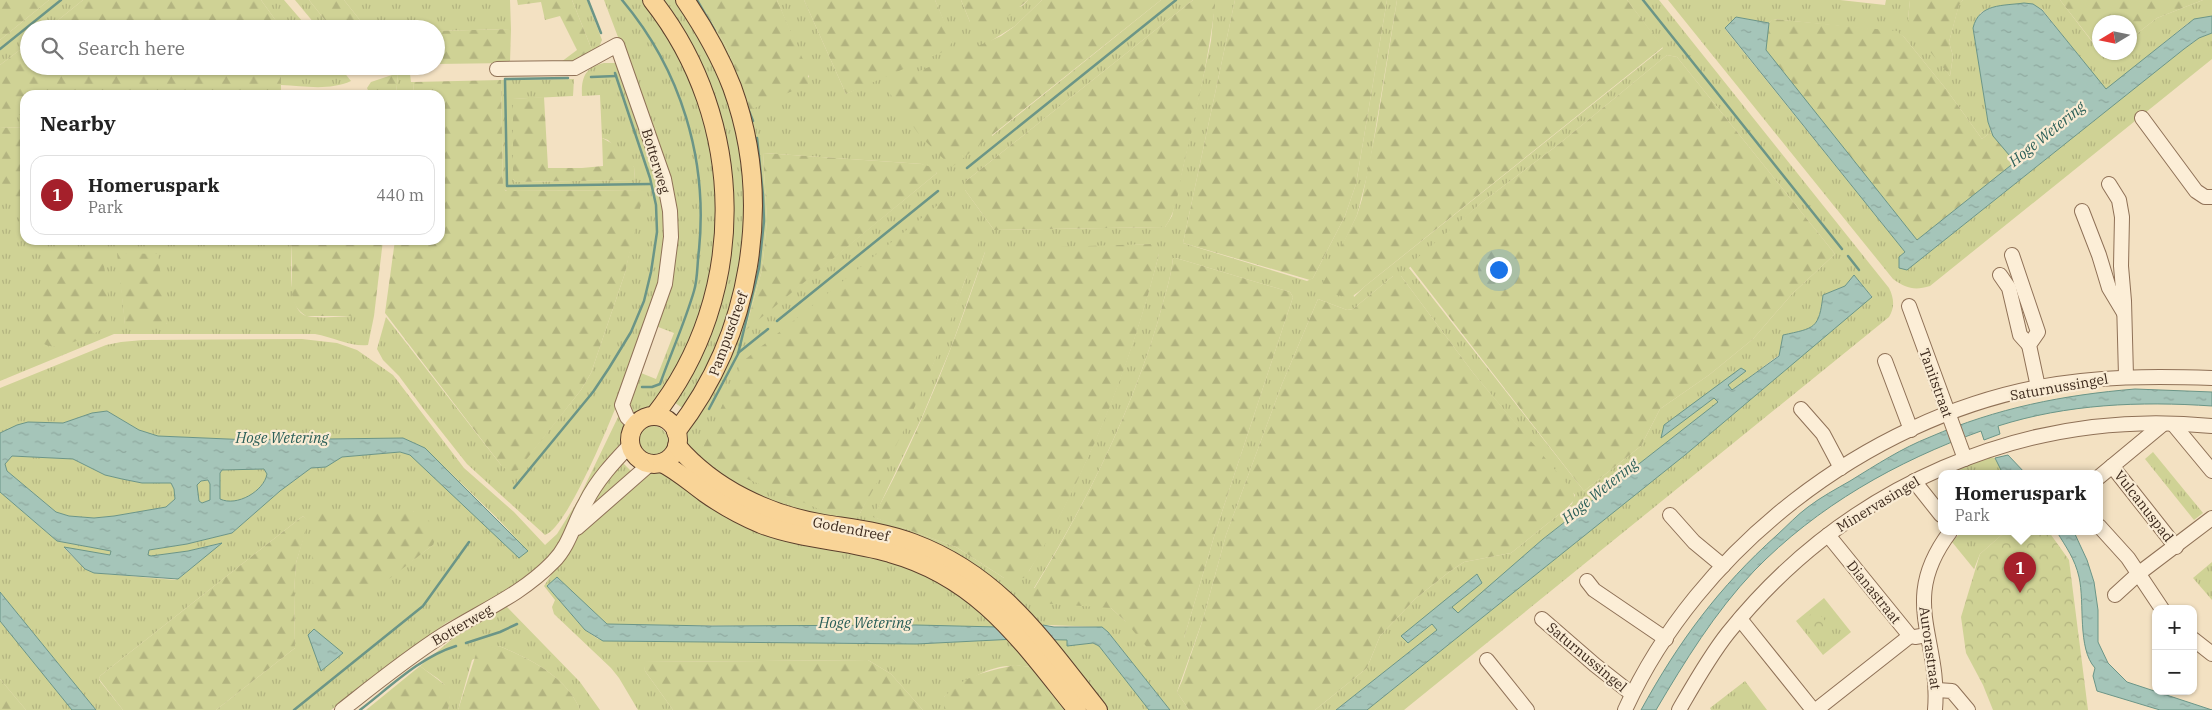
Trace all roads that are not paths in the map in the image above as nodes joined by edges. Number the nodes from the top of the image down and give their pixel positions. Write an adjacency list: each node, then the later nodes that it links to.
1 (652, 0): 18 (main road, Pampusdreef)
2 (686, 0): 24 (main road, Pampusdreef)
3 (498, 69): 21 (street, Botterweg)
4 (2142, 118): 6 (street)
5 (2109, 184): 11 (street)
6 (2212, 197)
7 (2082, 211): 11 (street)
8 (2012, 254): 12 (street)
9 (2000, 275): 12 (street)
10 (1909, 306): 19 (street, Tanitstraat)
11 (2124, 314): 14 (street)
12 (2029, 346): 16 (street)
13 (1886, 361): 23 (street)
14 (2126, 376): 15 (street, Saturnussingel); 16 (street, Saturnussingel)
15 (2212, 378)
16 (2038, 387): 19 (street, Saturnussingel)
17 (1801, 409): 29 (street)
18 (654, 416): 21 (main road); 24 (main road)
19 (1949, 418): 23 (street, Saturnussingel); 26 (street, Tanitstraat)
20 (2168, 424): 22 (street, Minervasingel); 26 (street, Minervasingel); 28 (street); 30 (street)
21 (635, 425): 25 (main road)
22 (2212, 426)
23 (1911, 430): 29 (street, Saturnussingel)
24 (677, 439): 27 (main road); 58 (main road, Godendreef)
25 (630, 445): 27 (main road); 37 (street, Botterweg)
26 (1963, 455): 32 (street, Minervasingel)
27 (656, 463): 37 (street, Botterweg); 57 (main road, Godendreef)
28 (2112, 466): 31 (street); 40 (street, Vulcanuspad)
29 (1841, 468): 41 (street, Saturnussingel)
30 (2212, 472)
31 (2103, 474)
32 (1914, 481): 33 (street); 38 (street, Minervasingel)
33 (1938, 511)
34 (1670, 515): 41 (street)
35 (2212, 518): 40 (street)
36 (2103, 530): 42 (street)
37 (572, 532): 56 (street, Botterweg)
38 (1828, 535): 47 (street, Minervasingel); 49 (street, Dianastraat)
39 (1948, 535): 48 (street, Aurorastraat)
40 (2176, 547): 42 (street)
41 (1723, 566): 50 (street, Saturnussingel)
42 (2138, 574): 44 (street); 45 (street)
43 (1587, 581): 50 (street)
44 (2115, 595)
45 (2159, 605)
46 (1542, 619): 55 (street, Saturnussingel)
47 (1740, 619): 61 (street, Minervasingel); 62 (street)
48 (1927, 635): 49 (street, Dianastraat); 54 (street, Aurorastraat)
49 (1910, 636): 62 (street)
50 (1666, 639): 55 (street, Saturnussingel)
51 (2197, 642): 52 (street)
52 (2212, 654)
53 (1487, 660): 59 (street)
54 (1937, 690): 63 (street, Aurorastraat); 64 (street)
55 (1632, 694): 60 (street, Saturnussingel)
56 (342, 710)
57 (1077, 710)
58 (1098, 710)
59 (1527, 710)
60 (1625, 710)
61 (1679, 710)
62 (1814, 710)
63 (1935, 710)
64 (1968, 710)

